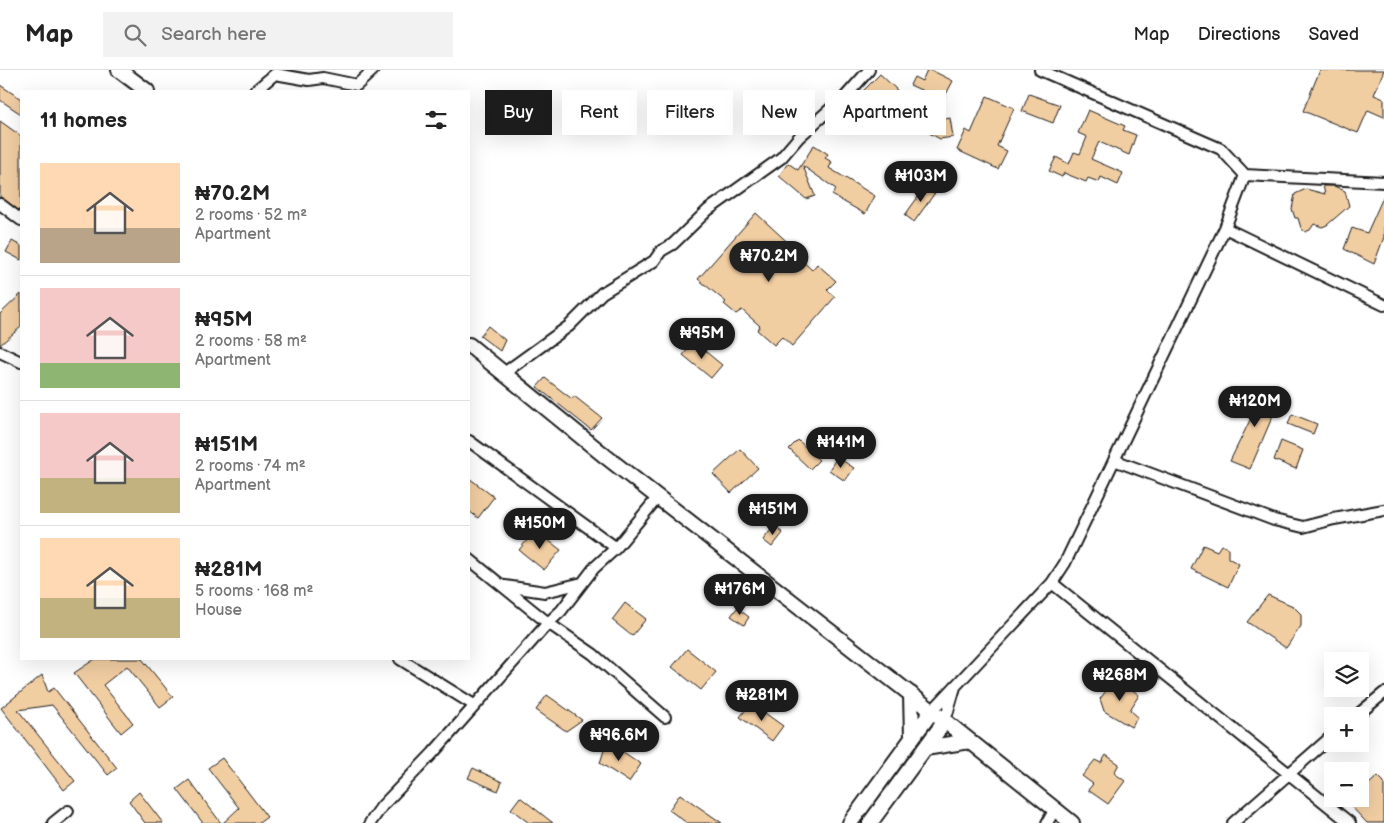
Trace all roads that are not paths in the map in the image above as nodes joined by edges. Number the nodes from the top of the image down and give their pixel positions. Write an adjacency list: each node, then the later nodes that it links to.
1 (120, 70): 5 (main road)
2 (373, 70): 6 (street)
3 (869, 70): 16 (street)
4 (1040, 70): 7 (street)
5 (146, 90)
6 (256, 90)
7 (1245, 175): 8 (street); 11 (street)
8 (1384, 182)
9 (0, 204): 10 (street)
10 (20, 219)
11 (1225, 228): 12 (street); 18 (street)
12 (1384, 305)
13 (470, 346): 16 (main road)
14 (0, 352): 15 (street)
15 (20, 362)
16 (504, 373): 19 (main road)
17 (470, 442): 21 (street)
18 (1114, 460): 20 (street); 23 (street)
19 (658, 497): 21 (street); 30 (main road)
20 (1384, 510)
21 (615, 547): 24 (street)
22 (470, 561): 25 (street)
23 (1052, 583): 28 (street); 40 (street)
24 (582, 584): 25 (street); 26 (street)
25 (504, 586): 26 (street)
26 (548, 623): 31 (street); 34 (street)
27 (402, 660): 31 (street)
28 (955, 686): 33 (street); 35 (street)
29 (1384, 693): 32 (street)
30 (911, 694): 33 (main road); 36 (main road)
31 (474, 705): 44 (street)
32 (1367, 707)
33 (932, 711): 35 (main road); 36 (main road)
34 (664, 718)
35 (945, 721): 37 (main road); 39 (main road)
36 (912, 738): 45 (main road)
37 (970, 741): 39 (main road); 41 (main road)
38 (1324, 743): 40 (street)
39 (925, 748): 46 (main road)
40 (1288, 774): 49 (street); 50 (street)
41 (1055, 809): 47 (street); 48 (main road)
42 (68, 811): 43 (street)
43 (53, 823)
44 (370, 823)
45 (850, 823)
46 (870, 823)
47 (1047, 823)
48 (1072, 823)
49 (1233, 823)
50 (1350, 823)

